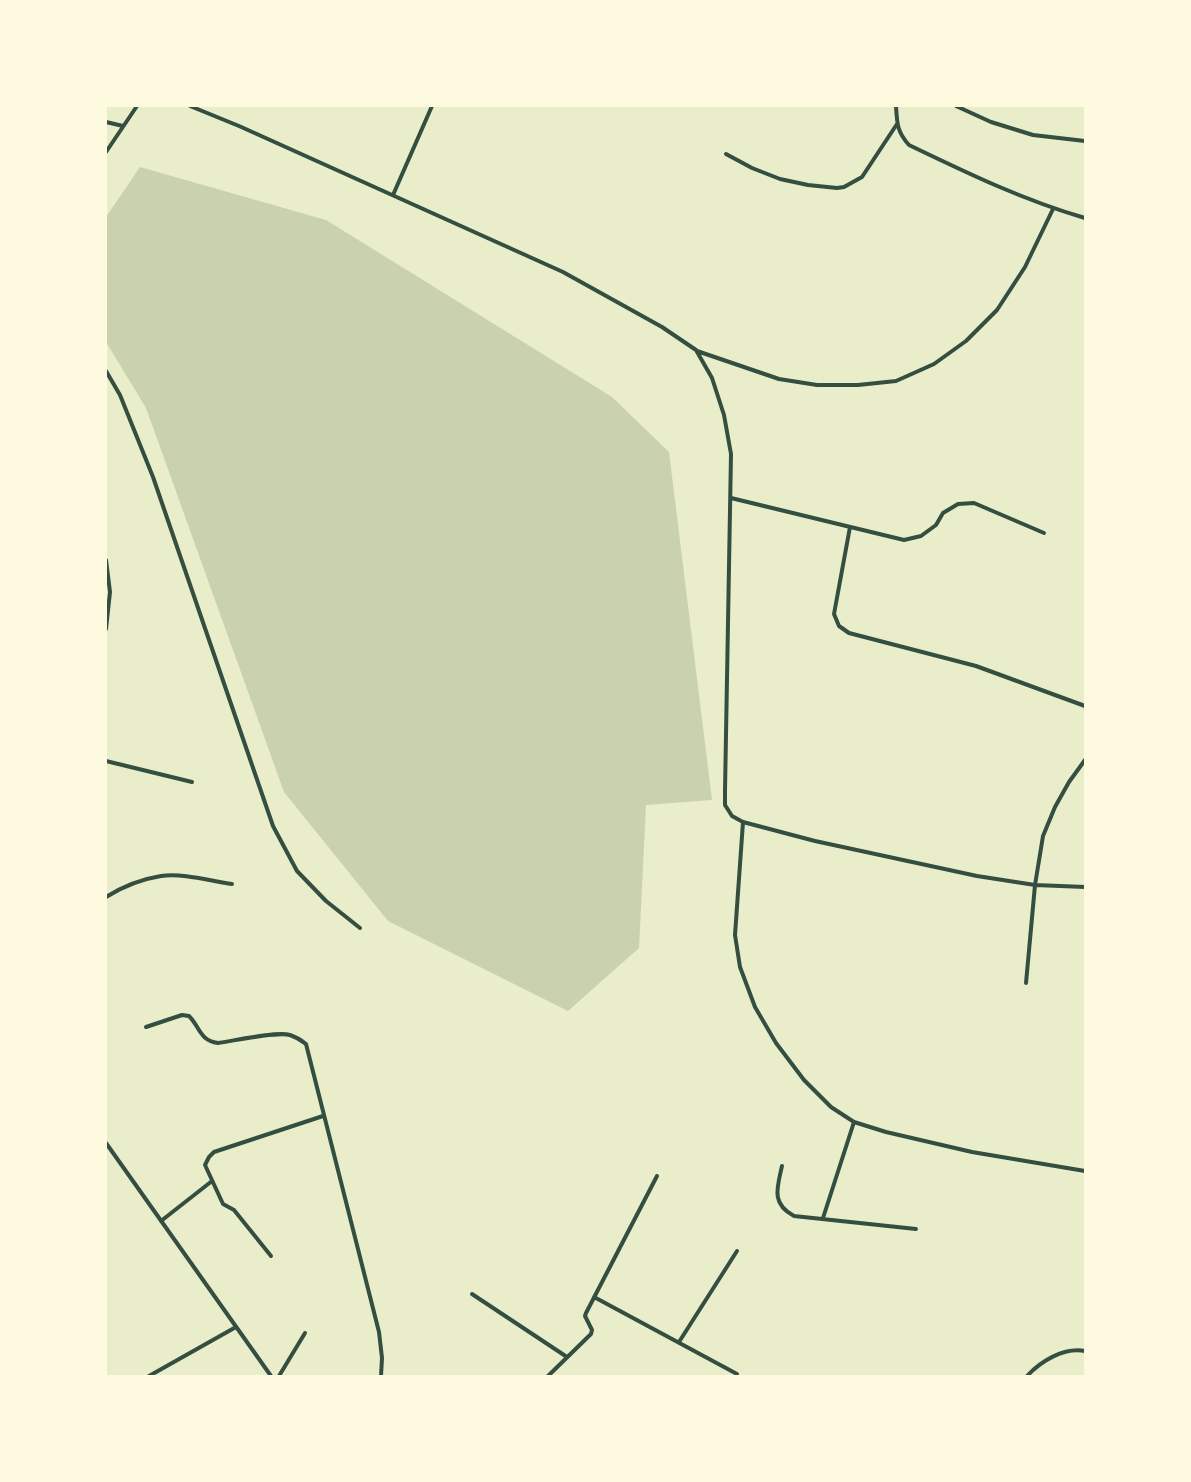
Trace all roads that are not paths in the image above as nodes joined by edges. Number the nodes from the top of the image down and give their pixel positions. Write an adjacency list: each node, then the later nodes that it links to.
1 (137, 106): 8 (street)
2 (190, 106): 12 (street)
3 (432, 106): 12 (street)
4 (896, 106): 7 (street)
5 (956, 106): 9 (street)
6 (106, 122): 8 (street)
7 (898, 124): 11 (street); 13 (street)
8 (123, 126): 10 (street)
9 (1085, 141)
10 (106, 152)
11 (726, 154)
12 (393, 195): 15 (street)
13 (1053, 209): 14 (street); 15 (street)
14 (1085, 218)
15 (696, 350): 17 (street)
16 (106, 371): 31 (street)
17 (731, 498): 18 (street); 26 (street)
18 (850, 528): 19 (street); 22 (street)
19 (1044, 533)
20 (106, 560): 21 (street)
21 (106, 629)
22 (1085, 706)
23 (1085, 760): 28 (street)
24 (106, 761): 25 (street)
25 (192, 782)
26 (743, 822): 28 (street); 35 (street)
27 (232, 884): 30 (street)
28 (1034, 885): 29 (street); 32 (street)
29 (1085, 887)
30 (106, 897)
31 (360, 928)
32 (1026, 983)
33 (146, 1027): 34 (street)
34 (323, 1116): 40 (street); 57 (street)
35 (854, 1122): 38 (street); 41 (street)
36 (106, 1143): 42 (street)
37 (782, 1166): 41 (street)
38 (1085, 1171)
39 (657, 1176): 47 (street)
40 (212, 1181): 42 (street); 45 (street)
41 (823, 1218): 43 (street)
42 (161, 1220): 48 (street)
43 (916, 1229)
44 (737, 1251): 50 (street)
45 (271, 1256)
46 (472, 1294): 52 (street)
47 (594, 1297): 50 (street); 52 (street)
48 (236, 1327): 54 (street); 55 (street)
49 (305, 1333): 56 (street)
50 (679, 1342): 53 (street)
51 (1085, 1351): 59 (street)
52 (567, 1357): 58 (street)
53 (737, 1374)
54 (149, 1376)
55 (271, 1376)
56 (279, 1376)
57 (381, 1376)
58 (548, 1376)
59 (1027, 1376)

